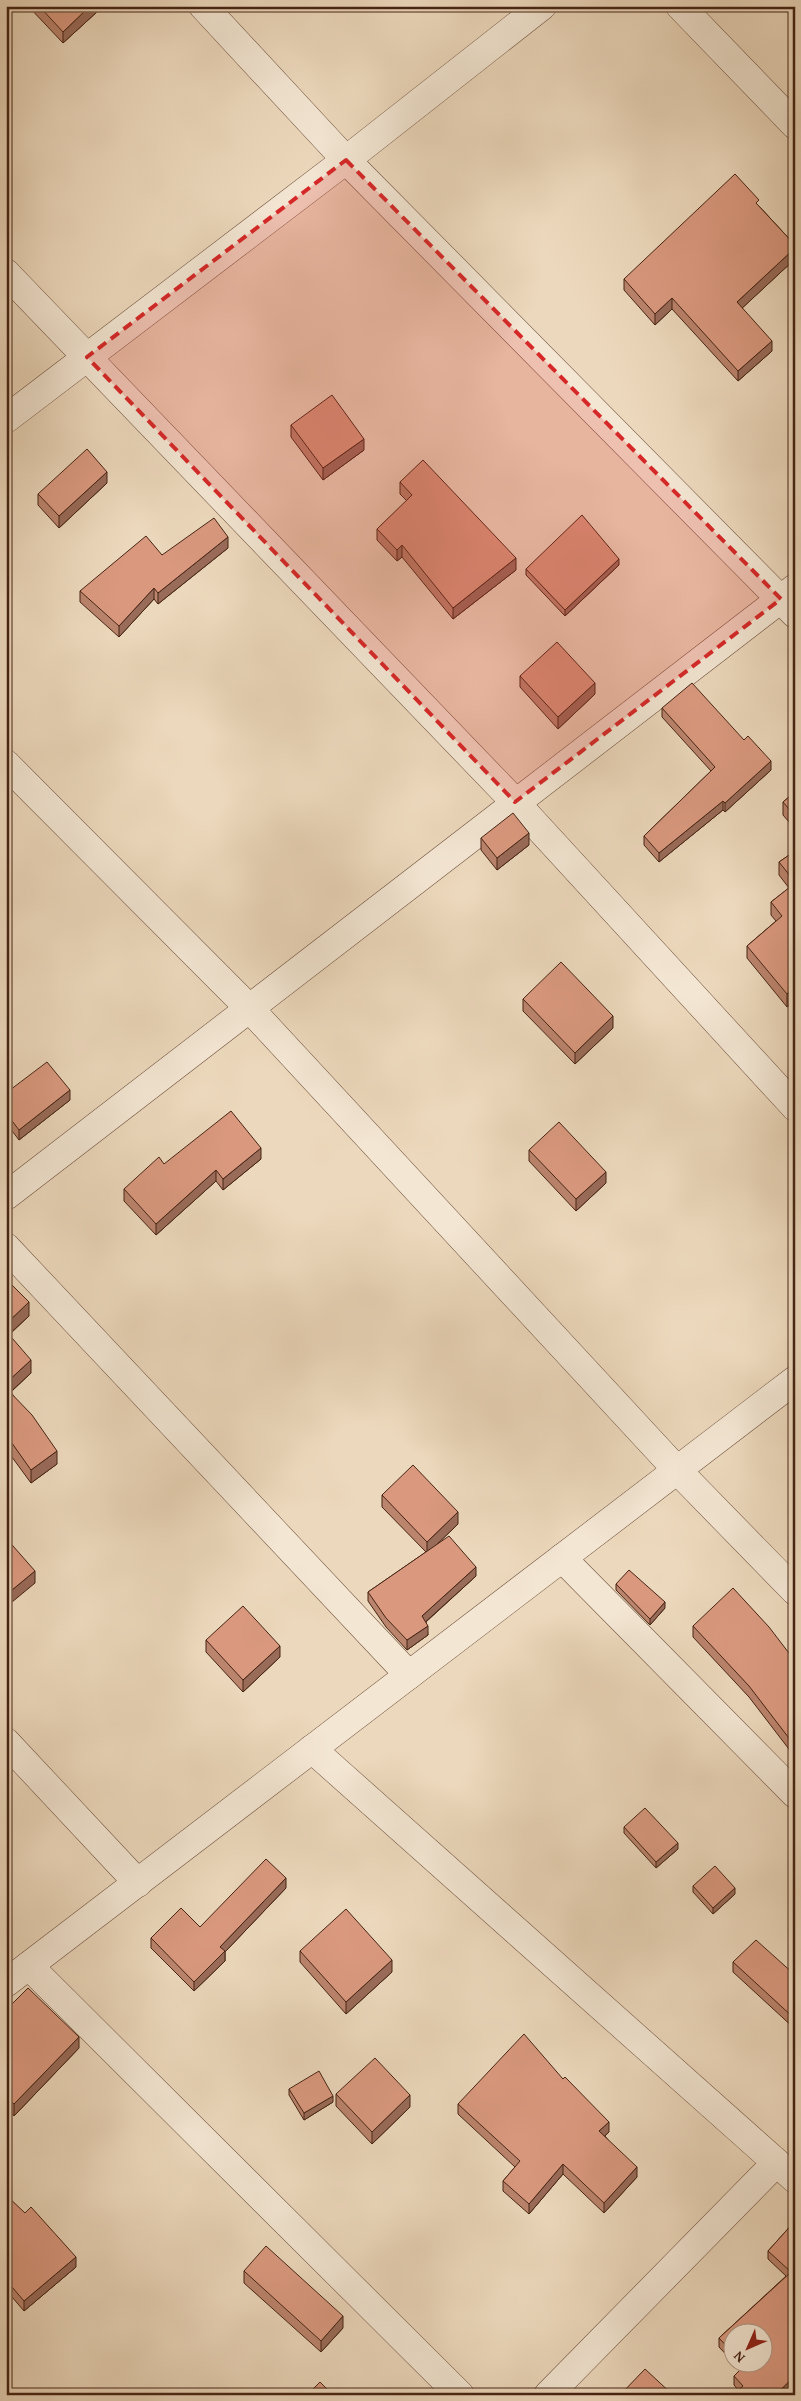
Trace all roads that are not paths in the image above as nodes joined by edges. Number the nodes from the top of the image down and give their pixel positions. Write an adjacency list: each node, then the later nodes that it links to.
1 (203, 6): 5 (street)
2 (542, 6): 5 (street)
3 (680, 6): 4 (street)
4 (795, 125)
5 (346, 160): 7 (street); 9 (street)
6 (6, 273): 7 (street)
7 (87, 357): 8 (street); 11 (street)
8 (6, 418)
9 (790, 600): 11 (street)
10 (6, 764): 12 (street)
11 (515, 802): 12 (street); 13 (street)
12 (250, 1010): 14 (street); 17 (street)
13 (795, 1107)
14 (6, 1196)
15 (6, 1247): 20 (street)
16 (795, 1380): 17 (street)
17 (677, 1470): 18 (street); 19 (street)
18 (562, 1558): 20 (street); 23 (street)
19 (795, 1591)
20 (410, 1675): 22 (street)
21 (6, 1742): 24 (street)
22 (312, 1749): 24 (street); 27 (street)
23 (795, 1794)
24 (138, 1883): 25 (street)
25 (29, 1966): 26 (street); 28 (street)
26 (6, 1983)
27 (786, 2171): 29 (street)
28 (460, 2395)
29 (548, 2395)

